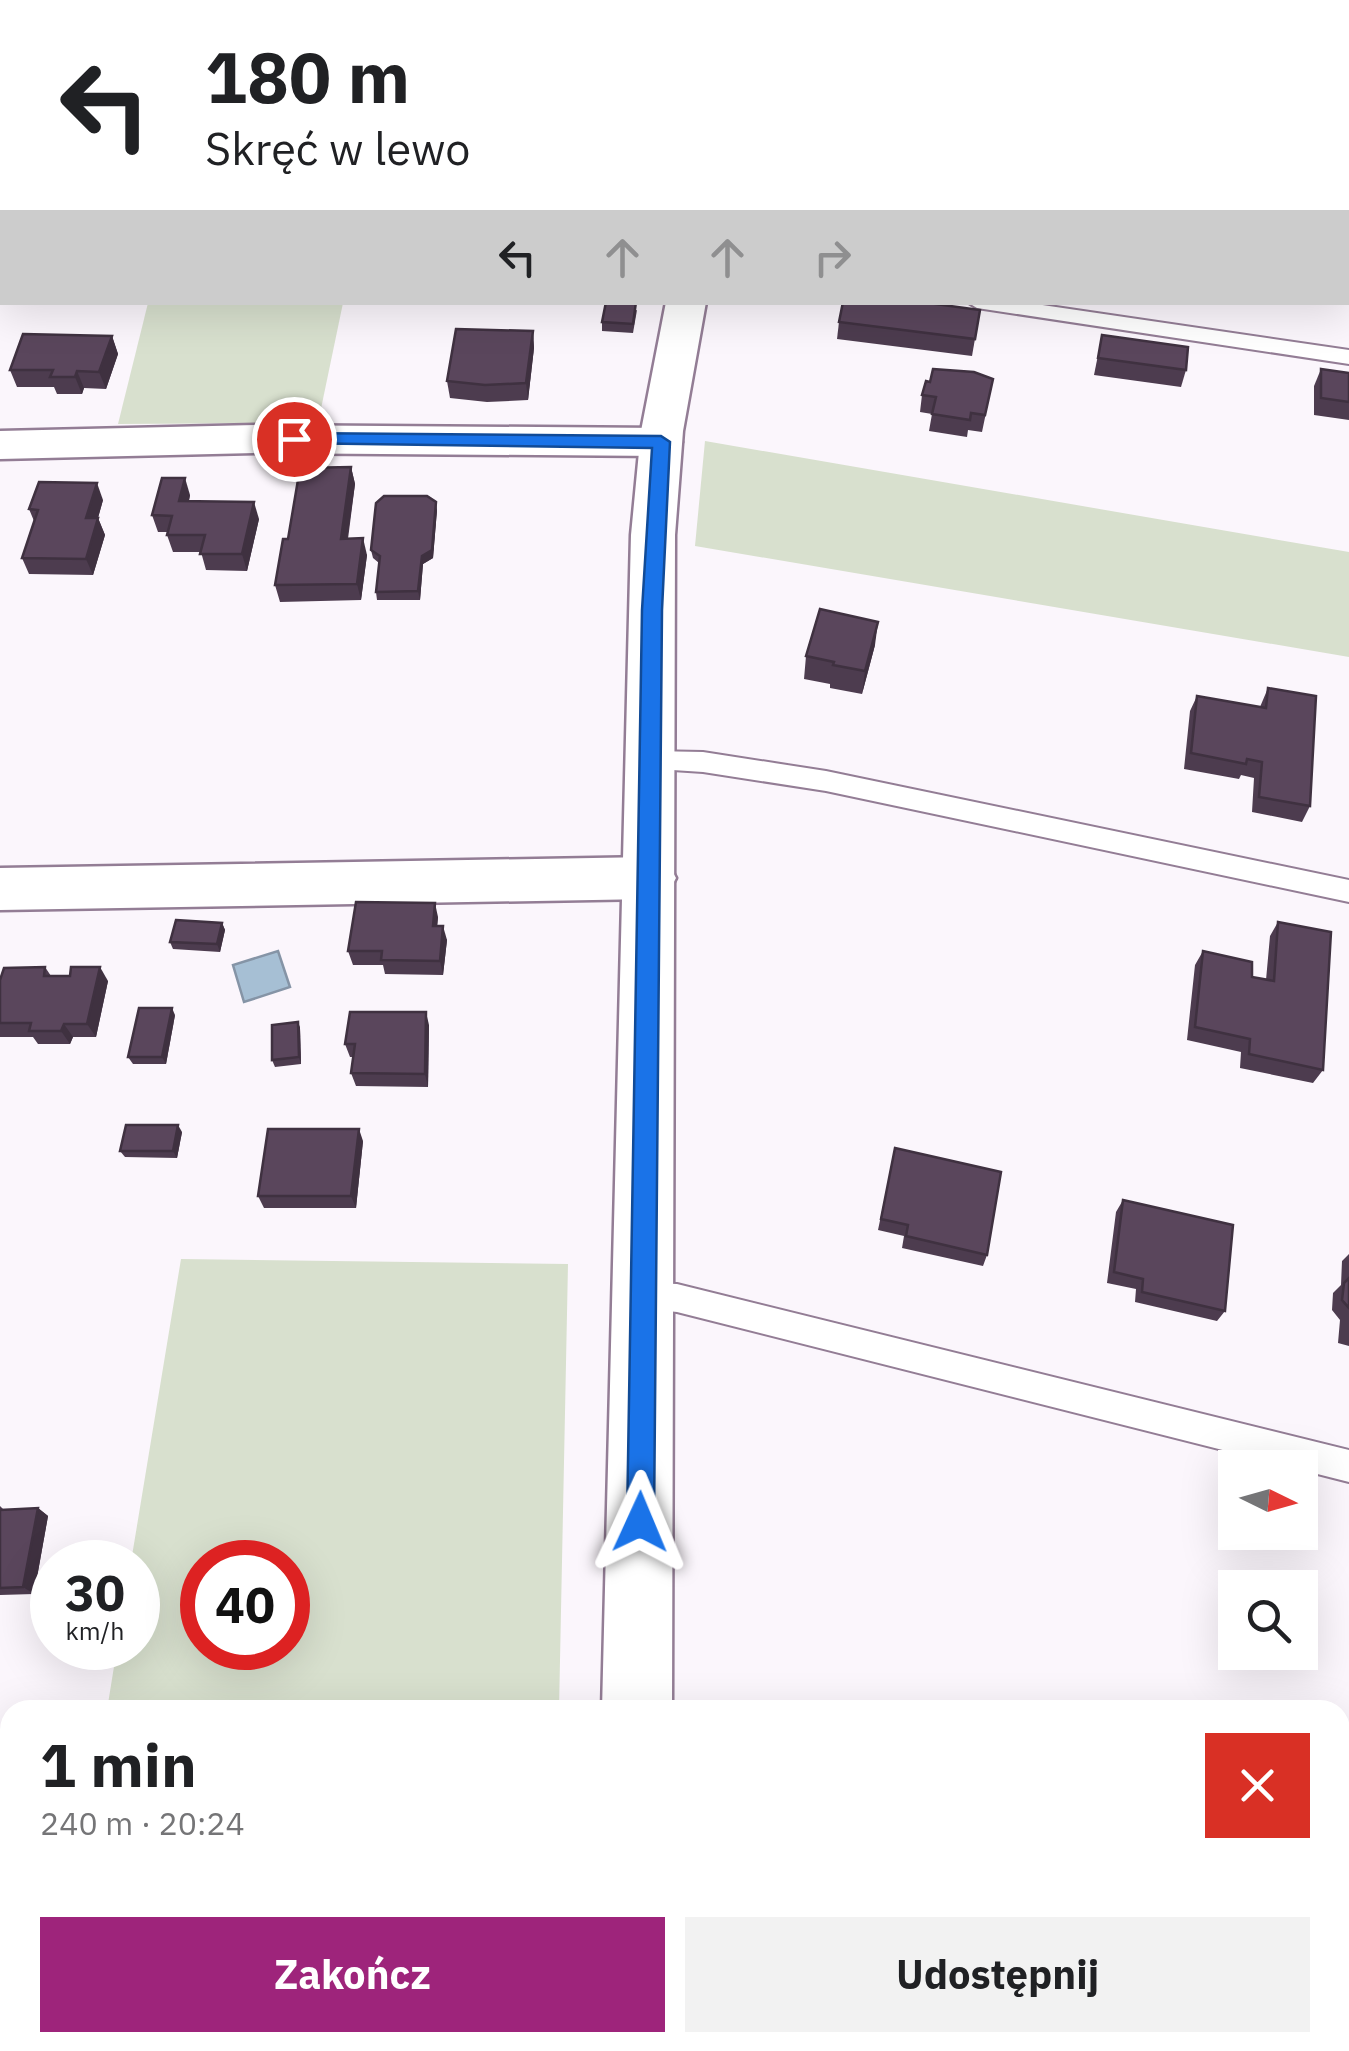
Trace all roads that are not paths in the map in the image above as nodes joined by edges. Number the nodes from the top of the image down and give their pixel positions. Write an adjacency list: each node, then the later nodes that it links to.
1 (685, 305): 4 (street)
2 (997, 305): 3 (lane)
3 (1349, 357)
4 (661, 442): 5 (street); 6 (street)
5 (0, 444)
6 (650, 761): 7 (street); 9 (lane)
7 (650, 878): 8 (street); 10 (street)
8 (0, 888)
9 (1349, 891)
10 (644, 1297): 11 (lane); 12 (street)
11 (1349, 1466)
12 (638, 1700)

